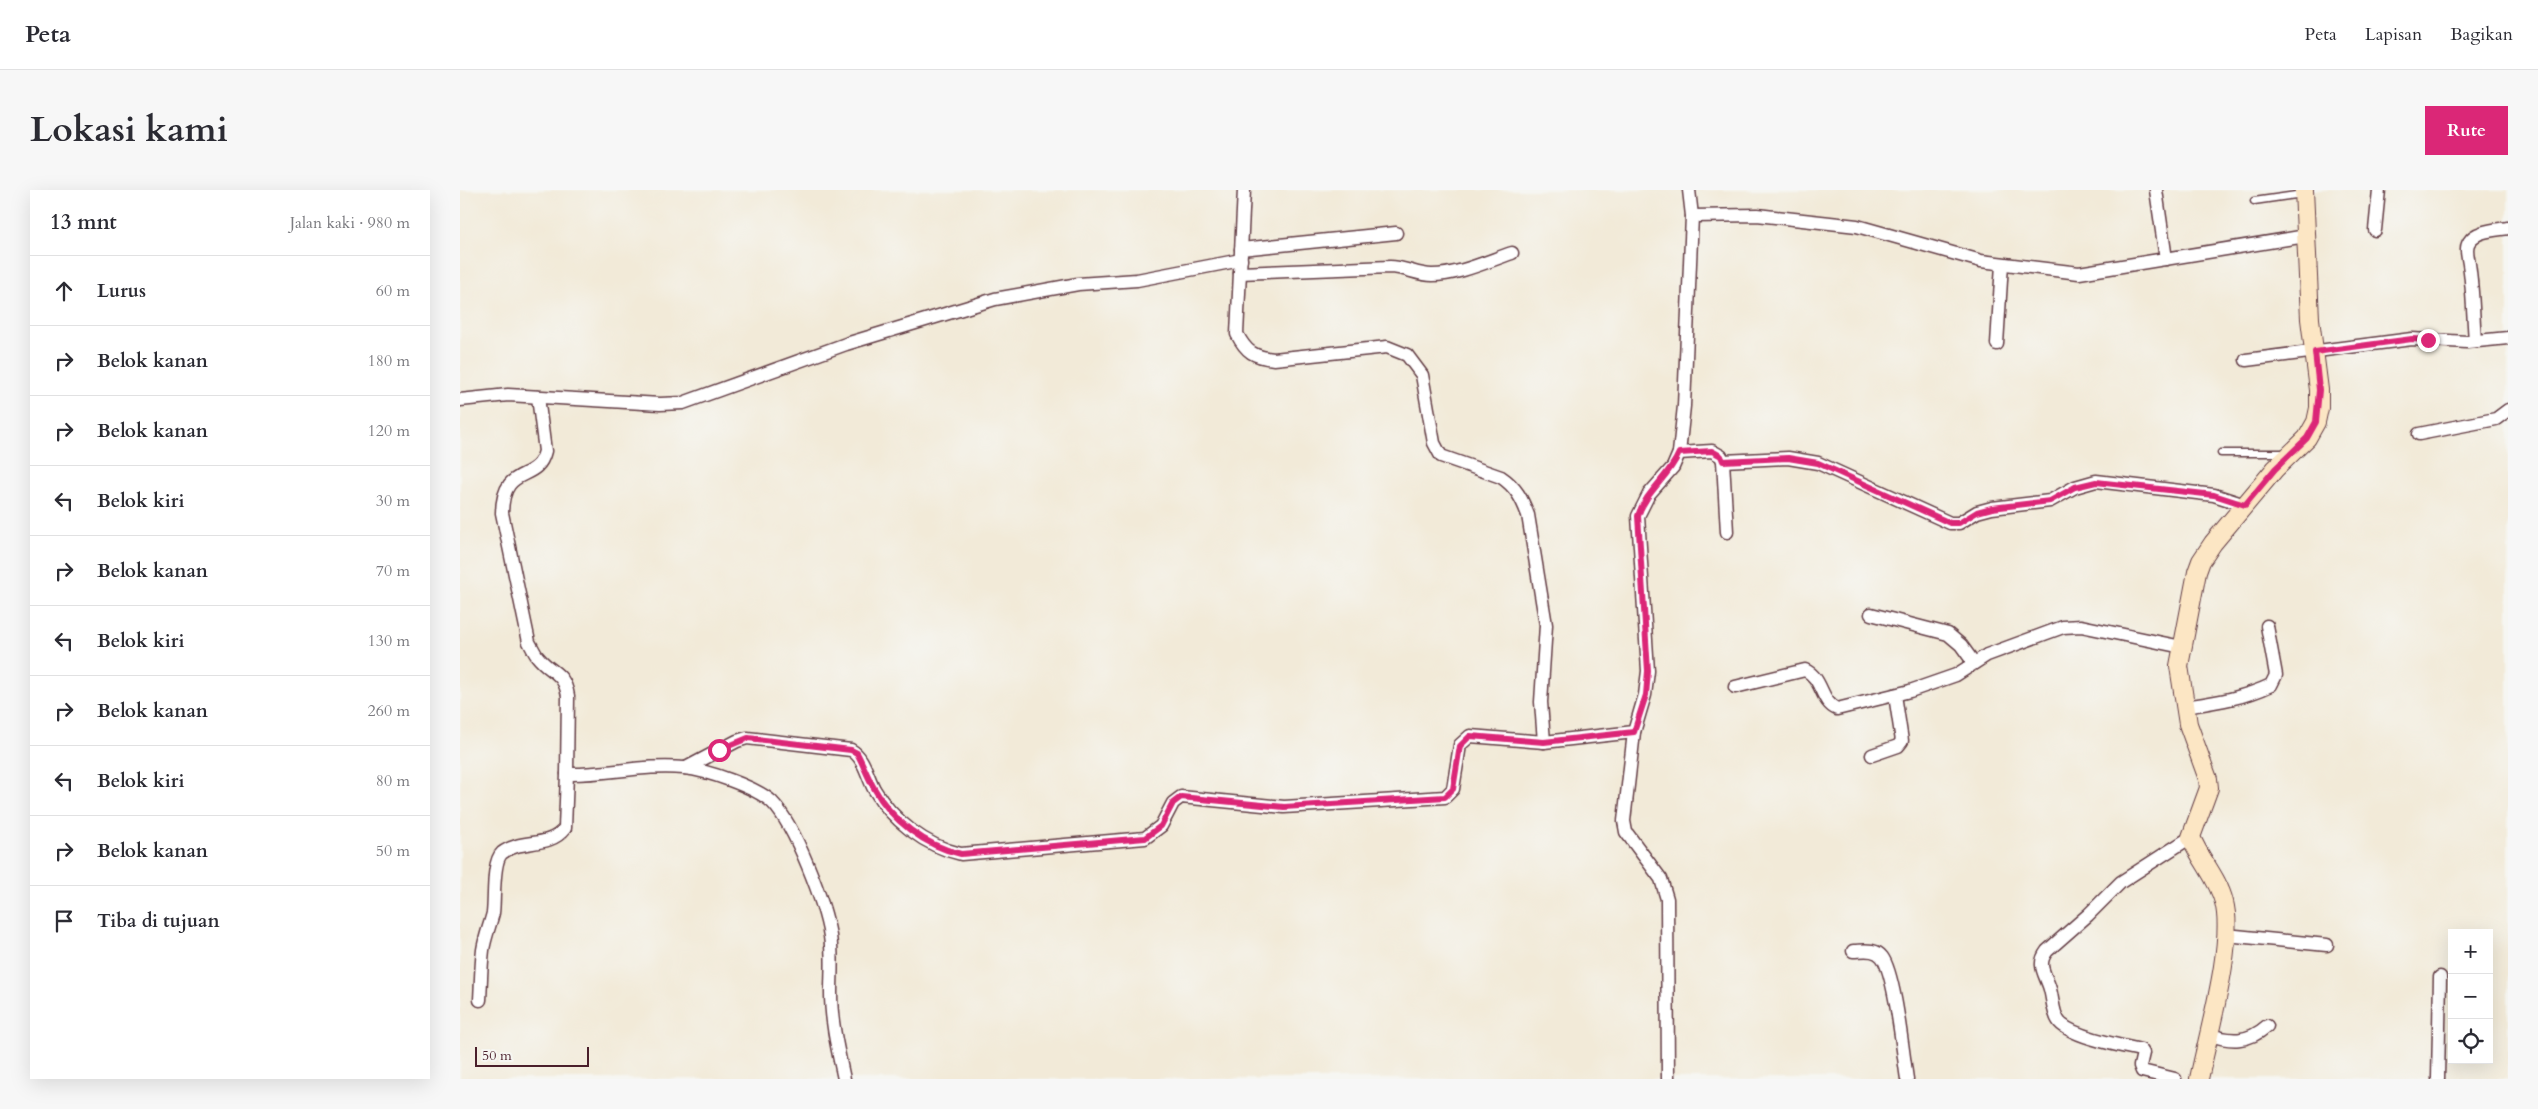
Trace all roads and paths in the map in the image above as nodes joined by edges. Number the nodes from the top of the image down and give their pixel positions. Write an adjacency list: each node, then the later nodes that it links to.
1 (1244, 190): 13 (street)
2 (1689, 190): 7 (street)
3 (2156, 190): 14 (street)
4 (2379, 190): 9 (street)
5 (2304, 192): 6 (lane); 11 (street)
6 (2254, 201)
7 (1692, 216): 15 (street); 26 (street)
8 (2508, 228): 18 (street)
9 (2375, 230)
10 (1396, 233): 13 (street)
11 (2306, 236): 14 (street); 20 (street)
12 (1512, 253): 16 (street)
13 (1241, 255): 16 (street); 22 (street)
14 (2166, 259): 15 (street)
15 (2002, 264): 19 (street)
16 (1240, 273): 40 (street)
17 (2508, 338): 18 (street)
18 (2475, 341): 20 (street)
19 (1997, 344)
20 (2315, 352): 21 (street); 28 (street)
21 (2246, 360)
22 (538, 397): 23 (street); 43 (street)
23 (460, 400)
24 (2508, 410): 25 (street)
25 (2419, 434)
26 (1679, 453): 29 (street); 39 (street)
27 (2221, 453): 28 (lane)
28 (2293, 453): 30 (street)
29 (1723, 461): 30 (street); 31 (street)
30 (2245, 505): 34 (street)
31 (1727, 532)
32 (1871, 614): 35 (street)
33 (2267, 626): 38 (street)
34 (2182, 647): 35 (street); 38 (street)
35 (1974, 663): 37 (street)
36 (1735, 686): 37 (street)
37 (1895, 695): 41 (street)
38 (2185, 707): 44 (street)
39 (1634, 732): 40 (street); 53 (street)
40 (1544, 742): 42 (street)
41 (1872, 755)
42 (686, 768): 43 (street); 52 (street)
43 (567, 774): 49 (street)
44 (2191, 838): 45 (street); 55 (street)
45 (2226, 935): 46 (street); 51 (street)
46 (2327, 945)
47 (1853, 951): 54 (street)
48 (2440, 977): 57 (street)
49 (480, 1000)
50 (2267, 1026): 51 (street)
51 (2208, 1034): 56 (street)
52 (844, 1079)
53 (1668, 1079)
54 (1907, 1079)
55 (2175, 1079)
56 (2199, 1079)
57 (2438, 1079)

